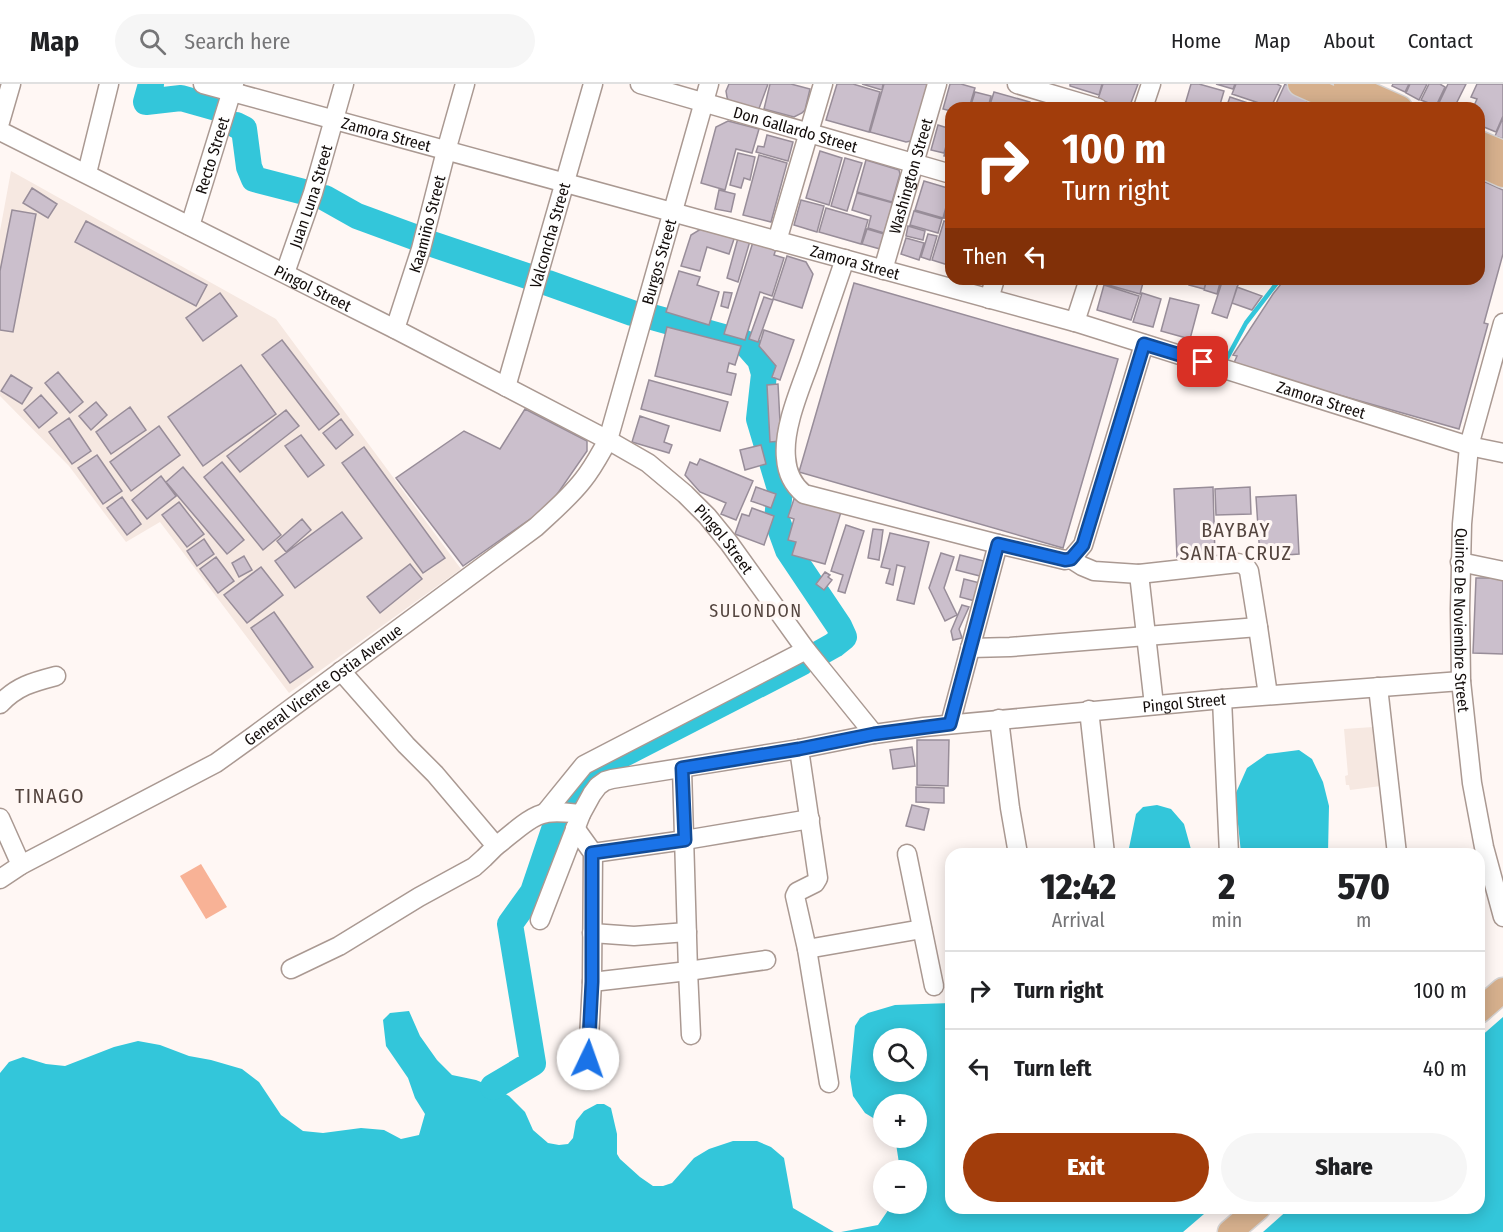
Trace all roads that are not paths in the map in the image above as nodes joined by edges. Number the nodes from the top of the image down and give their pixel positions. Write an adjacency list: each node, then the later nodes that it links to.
1 (11, 84): 23 (street)
2 (109, 84): 32 (street)
3 (203, 84): 15 (street, Zamora Street)
4 (344, 84): 22 (street, Juan Luna Street)
5 (465, 84): 27 (street, Kaamiño Street)
6 (593, 84): 34 (street, Valconcha Street)
7 (640, 84): 17 (street, Don Gallardo Street)
8 (709, 84): 17 (street, Burgos Street)
9 (823, 84): 25 (street)
10 (937, 84): 29 (street, Washington Street)
11 (1017, 84): 16 (street)
12 (1151, 84): 19 (street)
13 (1300, 84): 20 (main road)
14 (1346, 84): 21 (main road)
15 (233, 88): 22 (street, Zamora Street); 36 (street, Recto Street)
16 (1048, 95): 18 (street)
17 (704, 102): 25 (street, Don Gallardo Street); 35 (street, Burgos Street)
18 (1075, 102)
19 (1145, 102)
20 (1340, 102)
21 (1387, 102)
22 (333, 120): 27 (street, Zamora Street); 40 (street, Juan Luna Street)
23 (0, 122)
24 (0, 131): 32 (street, Pingol Street)
25 (809, 133): 29 (street, Don Gallardo Street); 37 (street)
26 (1485, 145): 28 (main road)
27 (446, 151): 34 (street, Zamora Street); 46 (street, Kaamiño Street)
28 (1503, 153)
29 (914, 163): 31 (street, Don Gallardo Street); 39 (street, Washington Street)
30 (1485, 167): 33 (main road)
31 (945, 172)
32 (87, 173): 36 (street, Pingol Street)
33 (1503, 175)
34 (565, 183): 35 (street, Zamora Street); 48 (street, Valconcha Street)
35 (672, 212): 37 (street, Zamora Street); 49 (street, Burgos Street)
36 (190, 226): 40 (street, Pingol Street)
37 (777, 241): 38 (street, Zamora Street)
38 (845, 259): 39 (street, Zamora Street); 52 (street)
39 (883, 270): 43 (street, Zamora Street)
40 (285, 273): 46 (street, Pingol Street)
41 (993, 285): 43 (street)
42 (1087, 285): 44 (street)
43 (989, 299): 44 (street, Zamora Street)
44 (1075, 322): 47 (street, Zamora Street)
45 (1503, 323): 50 (street, Quince De Noviembre Street)
46 (395, 329): 48 (street, Pingol Street)
47 (1144, 344): 50 (street, Zamora Street); 53 (street)
48 (506, 387): 49 (street, Pingol Street)
49 (608, 440): 60 (street, Pingol Street); 61 (street, General Vicente Ostia Avenue)
50 (1469, 446): 51 (street, Zamora Street); 54 (street, Quince De Noviembre Street)
51 (1503, 453)
52 (998, 544): 53 (street); 59 (street)
53 (1071, 559): 56 (street)
54 (1460, 561): 55 (street); 63 (street, Quince De Noviembre Street)
55 (1503, 571)
56 (1139, 574): 57 (street); 58 (street)
57 (1258, 627): 58 (street); 65 (street)
58 (1146, 636): 59 (street); 68 (street)
59 (970, 648): 71 (street)
60 (806, 650): 72 (street, Pingol Street); 75 (street)
61 (341, 671): 80 (street); 89 (street, General Vicente Ostia Avenue)
62 (56, 676): 67 (street)
63 (1461, 681): 64 (street, Pingol Street); 85 (street, Quince De Noviembre Street)
64 (1378, 687): 65 (street, Pingol Street); 84 (street)
65 (1268, 695): 66 (street, Pingol Street)
66 (1222, 699): 68 (street, Pingol Street); 83 (street)
67 (0, 704)
68 (1154, 705): 69 (street, Pingol Street)
69 (1089, 710): 70 (street, Pingol Street); 82 (street)
70 (999, 719): 71 (street, Pingol Street); 81 (street)
71 (950, 724): 72 (street, Pingol Street)
72 (874, 734): 73 (street)
73 (799, 749): 74 (street); 77 (street)
74 (682, 768): 78 (street); 79 (street)
75 (545, 813): 78 (street); 80 (street)
76 (0, 818): 89 (street)
77 (810, 819): 79 (street); 96 (street)
78 (578, 821): 87 (street); 92 (street)
79 (685, 840): 87 (street); 94 (street)
80 (496, 846): 98 (street)
81 (1017, 848)
82 (1105, 848)
83 (1229, 848)
84 (1396, 848)
85 (1484, 848)
86 (1485, 851): 91 (street, Quince De Noviembre Street)
87 (592, 853): 95 (street)
88 (907, 854): 93 (street)
89 (21, 866): 90 (street, General Vicente Ostia Avenue)
90 (0, 879)
91 (1503, 917)
92 (540, 920)
93 (922, 928): 96 (street); 101 (street)
94 (687, 932): 95 (street); 99 (street)
95 (592, 933): 100 (street)
96 (807, 949): 106 (street)
97 (766, 960): 99 (street)
98 (291, 969)
99 (688, 971): 100 (street); 104 (street)
100 (592, 982): 105 (street)
101 (934, 987)
102 (1503, 990): 103 (main road)
103 (1485, 1006)
104 (691, 1035)
105 (588, 1059)
106 (829, 1083)
107 (1251, 1214): 108 (main road)
108 (1230, 1232)

